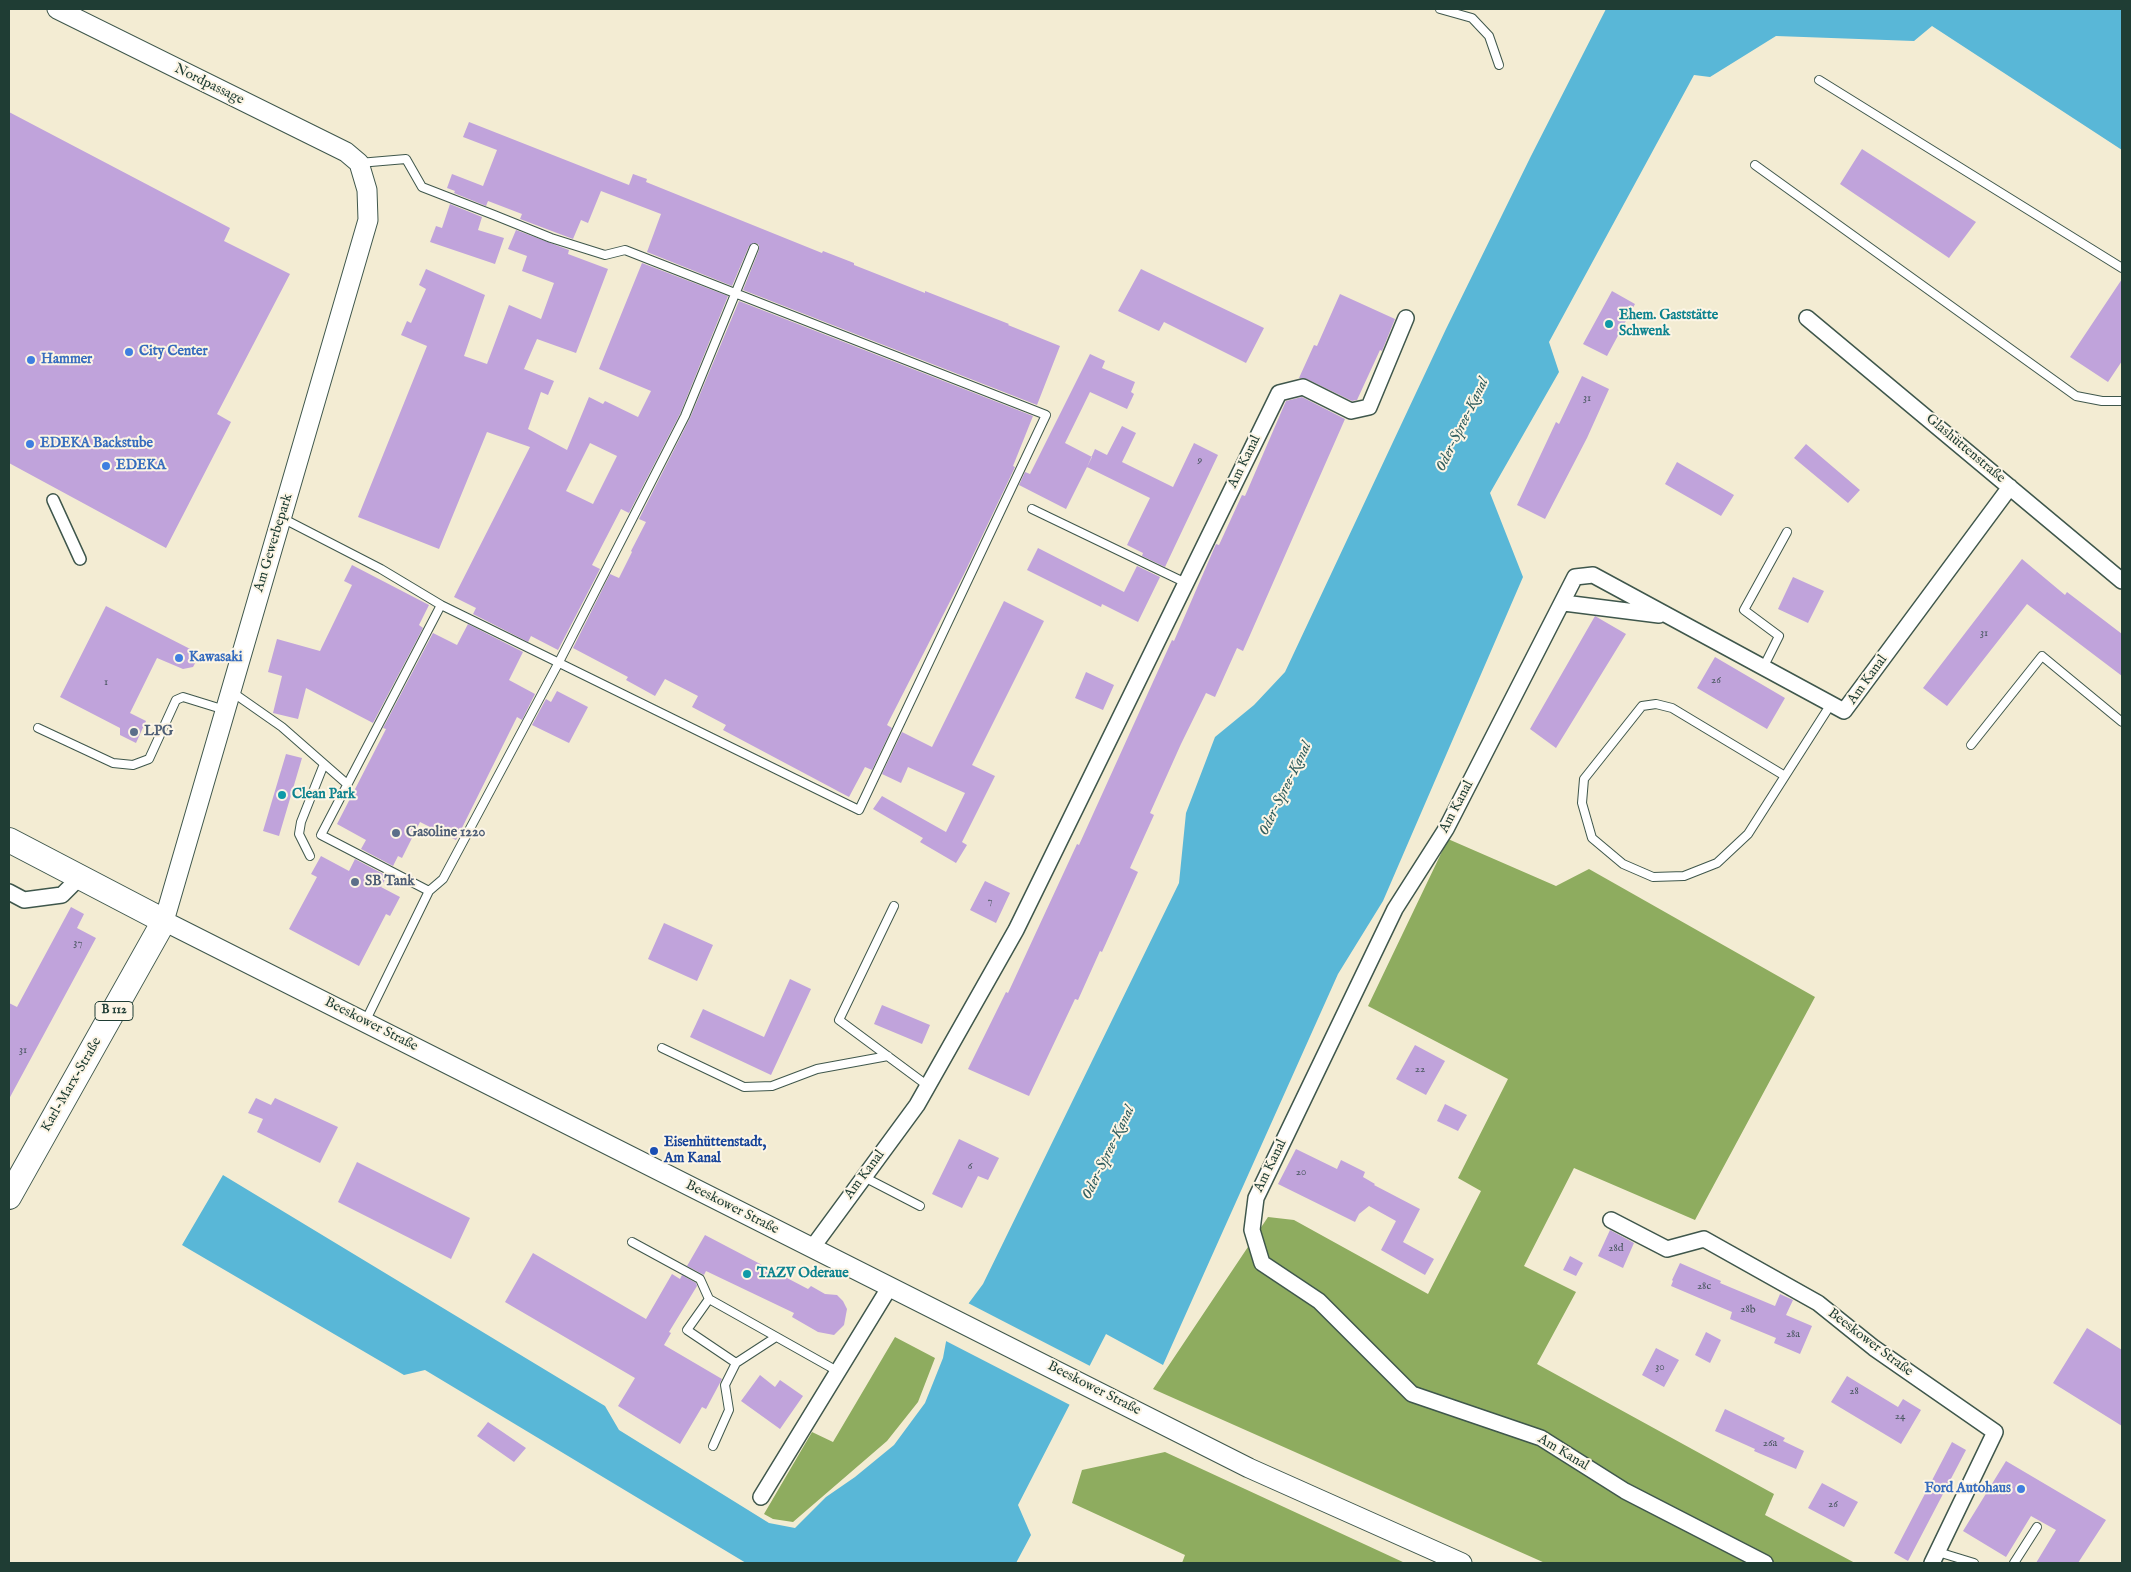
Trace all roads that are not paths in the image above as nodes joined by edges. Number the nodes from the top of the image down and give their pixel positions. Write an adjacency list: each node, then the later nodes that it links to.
1 (57, 9): 5 (street, Nordpassage)
2 (1440, 9): 3 (lane)
3 (1499, 65)
4 (1820, 80): 8 (lane)
5 (359, 164): 9 (lane); 16 (street, Am Gewerbepark)
6 (1755, 165): 12 (lane)
7 (754, 248): 9 (lane)
8 (2122, 268)
9 (736, 294): 24 (lane); 24 (lane)
10 (1406, 318): 20 (street, Am Kanal)
11 (1807, 318): 13 (street, Glashüttenstraße)
12 (2122, 402)
13 (2010, 487): 19 (street, Glashüttenstraße); 27 (street, Am Kanal)
14 (53, 500): 18 (street)
15 (1032, 508): 20 (lane)
16 (282, 518): 22 (lane); 26 (street, Am Gewerbepark)
17 (1786, 532): 25 (lane)
18 (80, 559)
19 (2122, 581)
20 (1186, 583): 45 (street, Am Kanal)
21 (1564, 603): 23 (street, Am Kanal); 23 (street, Am Kanal); 62 (street, Am Kanal)
22 (441, 604): 24 (lane); 34 (lane)
23 (1667, 617): 25 (street, Am Kanal)
24 (559, 662): 39 (lane)
25 (1763, 668): 27 (street, Am Kanal)
26 (230, 691): 28 (street, Am Gewerbepark); 32 (lane)
27 (1831, 704): 33 (lane)
28 (224, 710): 30 (lane); 41 (street, Am Gewerbepark)
29 (2122, 722): 31 (lane)
30 (38, 728)
31 (1972, 745)
32 (324, 764): 34 (lane); 36 (lane)
33 (1785, 776): 33 (lane)
34 (347, 784): 39 (lane)
35 (9, 840): 37 (main road, Beeskower Straße)
36 (310, 856)
37 (80, 877): 38 (street); 41 (main road, Beeskower Straße)
38 (9, 892)
39 (429, 892): 42 (lane)
40 (894, 906): 44 (lane)
41 (164, 921): 42 (street, Beeskower Straße); 47 (main road, Karl-Marx-Straße / B 112)
42 (365, 1022): 51 (street, Beeskower Straße)
43 (662, 1048): 44 (lane)
44 (888, 1056): 45 (lane)
45 (928, 1086): 46 (street, Am Kanal)
46 (864, 1177): 48 (lane); 51 (street, Am Kanal)
47 (9, 1197)
48 (920, 1206)
49 (1610, 1220): 60 (street, Beeskower Straße)
50 (632, 1242): 53 (lane)
51 (812, 1248): 52 (street, Beeskower Straße)
52 (889, 1288): 56 (street); 61 (street, Beeskower Straße)
53 (709, 1299): 54 (lane); 55 (lane)
54 (776, 1337): 55 (lane); 56 (lane)
55 (736, 1363): 57 (lane)
56 (839, 1372): 58 (street)
57 (714, 1446)
58 (761, 1497)
59 (2036, 1527): 64 (lane)
60 (1935, 1558): 63 (lane)
61 (1462, 1563)
62 (1765, 1563)
63 (1974, 1563)
64 (2014, 1563)

